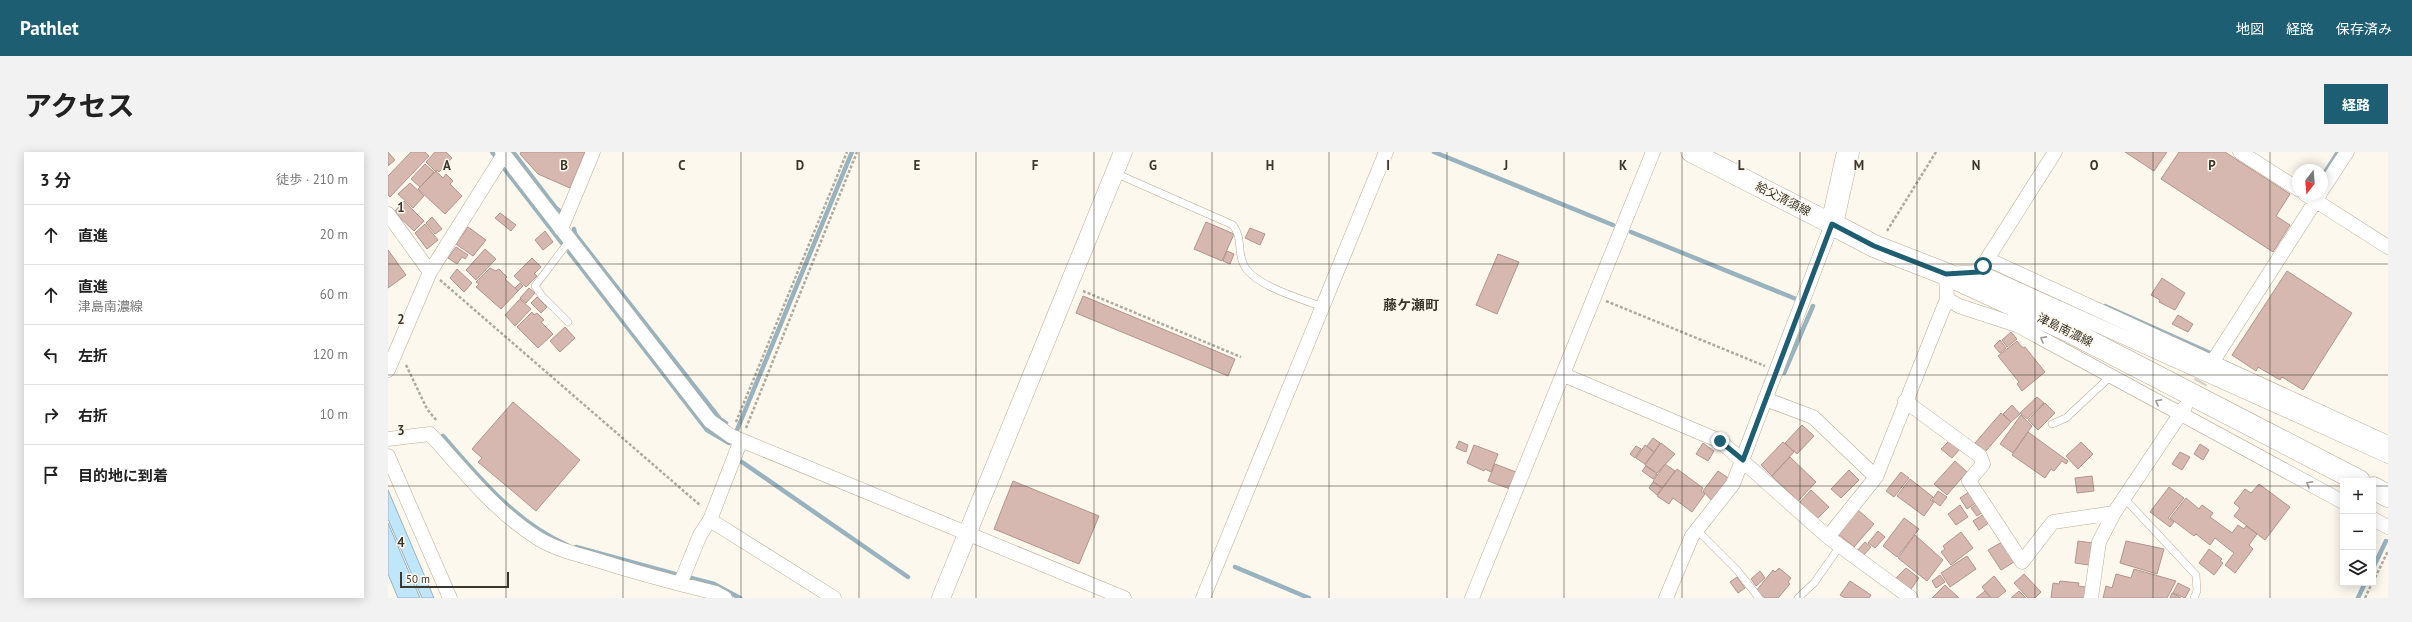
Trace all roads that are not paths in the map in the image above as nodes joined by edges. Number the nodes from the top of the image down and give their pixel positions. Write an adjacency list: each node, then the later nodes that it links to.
1 (593, 152): 18 (street)
2 (1123, 152): 11 (street)
3 (1386, 152): 25 (street)
4 (1653, 152): 29 (street)
5 (1848, 152): 17 (main road)
6 (2055, 152): 20 (street)
7 (2240, 152): 13 (street)
8 (2347, 152): 12 (street)
9 (503, 153): 18 (street); 21 (street)
10 (1699, 154): 17 (main road, 給父清須線)
11 (1115, 172): 25 (lane); 53 (street)
12 (2328, 178)
13 (2292, 185)
14 (2313, 200): 27 (street)
15 (2323, 200): 19 (street)
16 (388, 214): 21 (street)
17 (1832, 224): 23 (main road, 津島南濃線); 32 (street)
18 (565, 234): 26 (lane); 36 (street)
19 (2388, 247)
20 (1987, 259): 22 (street); 27 (street)
21 (430, 272): 28 (street)
22 (1979, 272): 23 (street); 31 (street)
23 (1946, 274): 24 (street); 43 (main road, 津島南濃線)
24 (1947, 299): 30 (street, one-way to 24); 33 (street)
25 (1323, 307): 63 (street)
26 (568, 322)
27 (2213, 361): 31 (street); 38 (street)
28 (388, 370)
29 (1564, 375): 41 (street); 64 (street)
30 (2111, 376): 34 (street, one-way to 30); 35 (lane)
31 (2202, 378): 40 (street)
32 (1765, 399): 41 (street); 42 (street)
33 (1905, 401): 42 (street); 48 (street)
34 (2183, 410): 46 (street); 47 (street, one-way to 34)
35 (2052, 424)
36 (736, 438): 49 (street); 53 (street)
37 (388, 439): 56 (street)
38 (2388, 442)
39 (388, 456): 58 (street)
40 (2388, 456)
41 (1743, 460): 52 (street); 54 (street)
42 (1876, 477): 54 (street)
43 (2353, 478)
44 (2376, 490): 45 (main road)
45 (2388, 496)
46 (2124, 498): 48 (street); 70 (lane)
47 (2340, 500)
48 (2114, 513): 69 (street)
49 (711, 518): 56 (street); 60 (street)
50 (2376, 521): 51 (street)
51 (2388, 527)
52 (1697, 530): 65 (street); 66 (lane)
53 (968, 533): 61 (street); 62 (street)
54 (1828, 537): 55 (street)
55 (1840, 546): 67 (lane); 68 (street)
56 (680, 584): 57 (street)
57 (707, 592): 59 (street)
58 (450, 598)
59 (725, 598)
60 (834, 598)
61 (941, 598)
62 (1124, 598)
63 (1203, 598)
64 (1472, 598)
65 (1666, 598)
66 (1758, 598)
67 (1798, 598)
68 (1911, 598)
69 (2091, 598)
70 (2194, 598)

